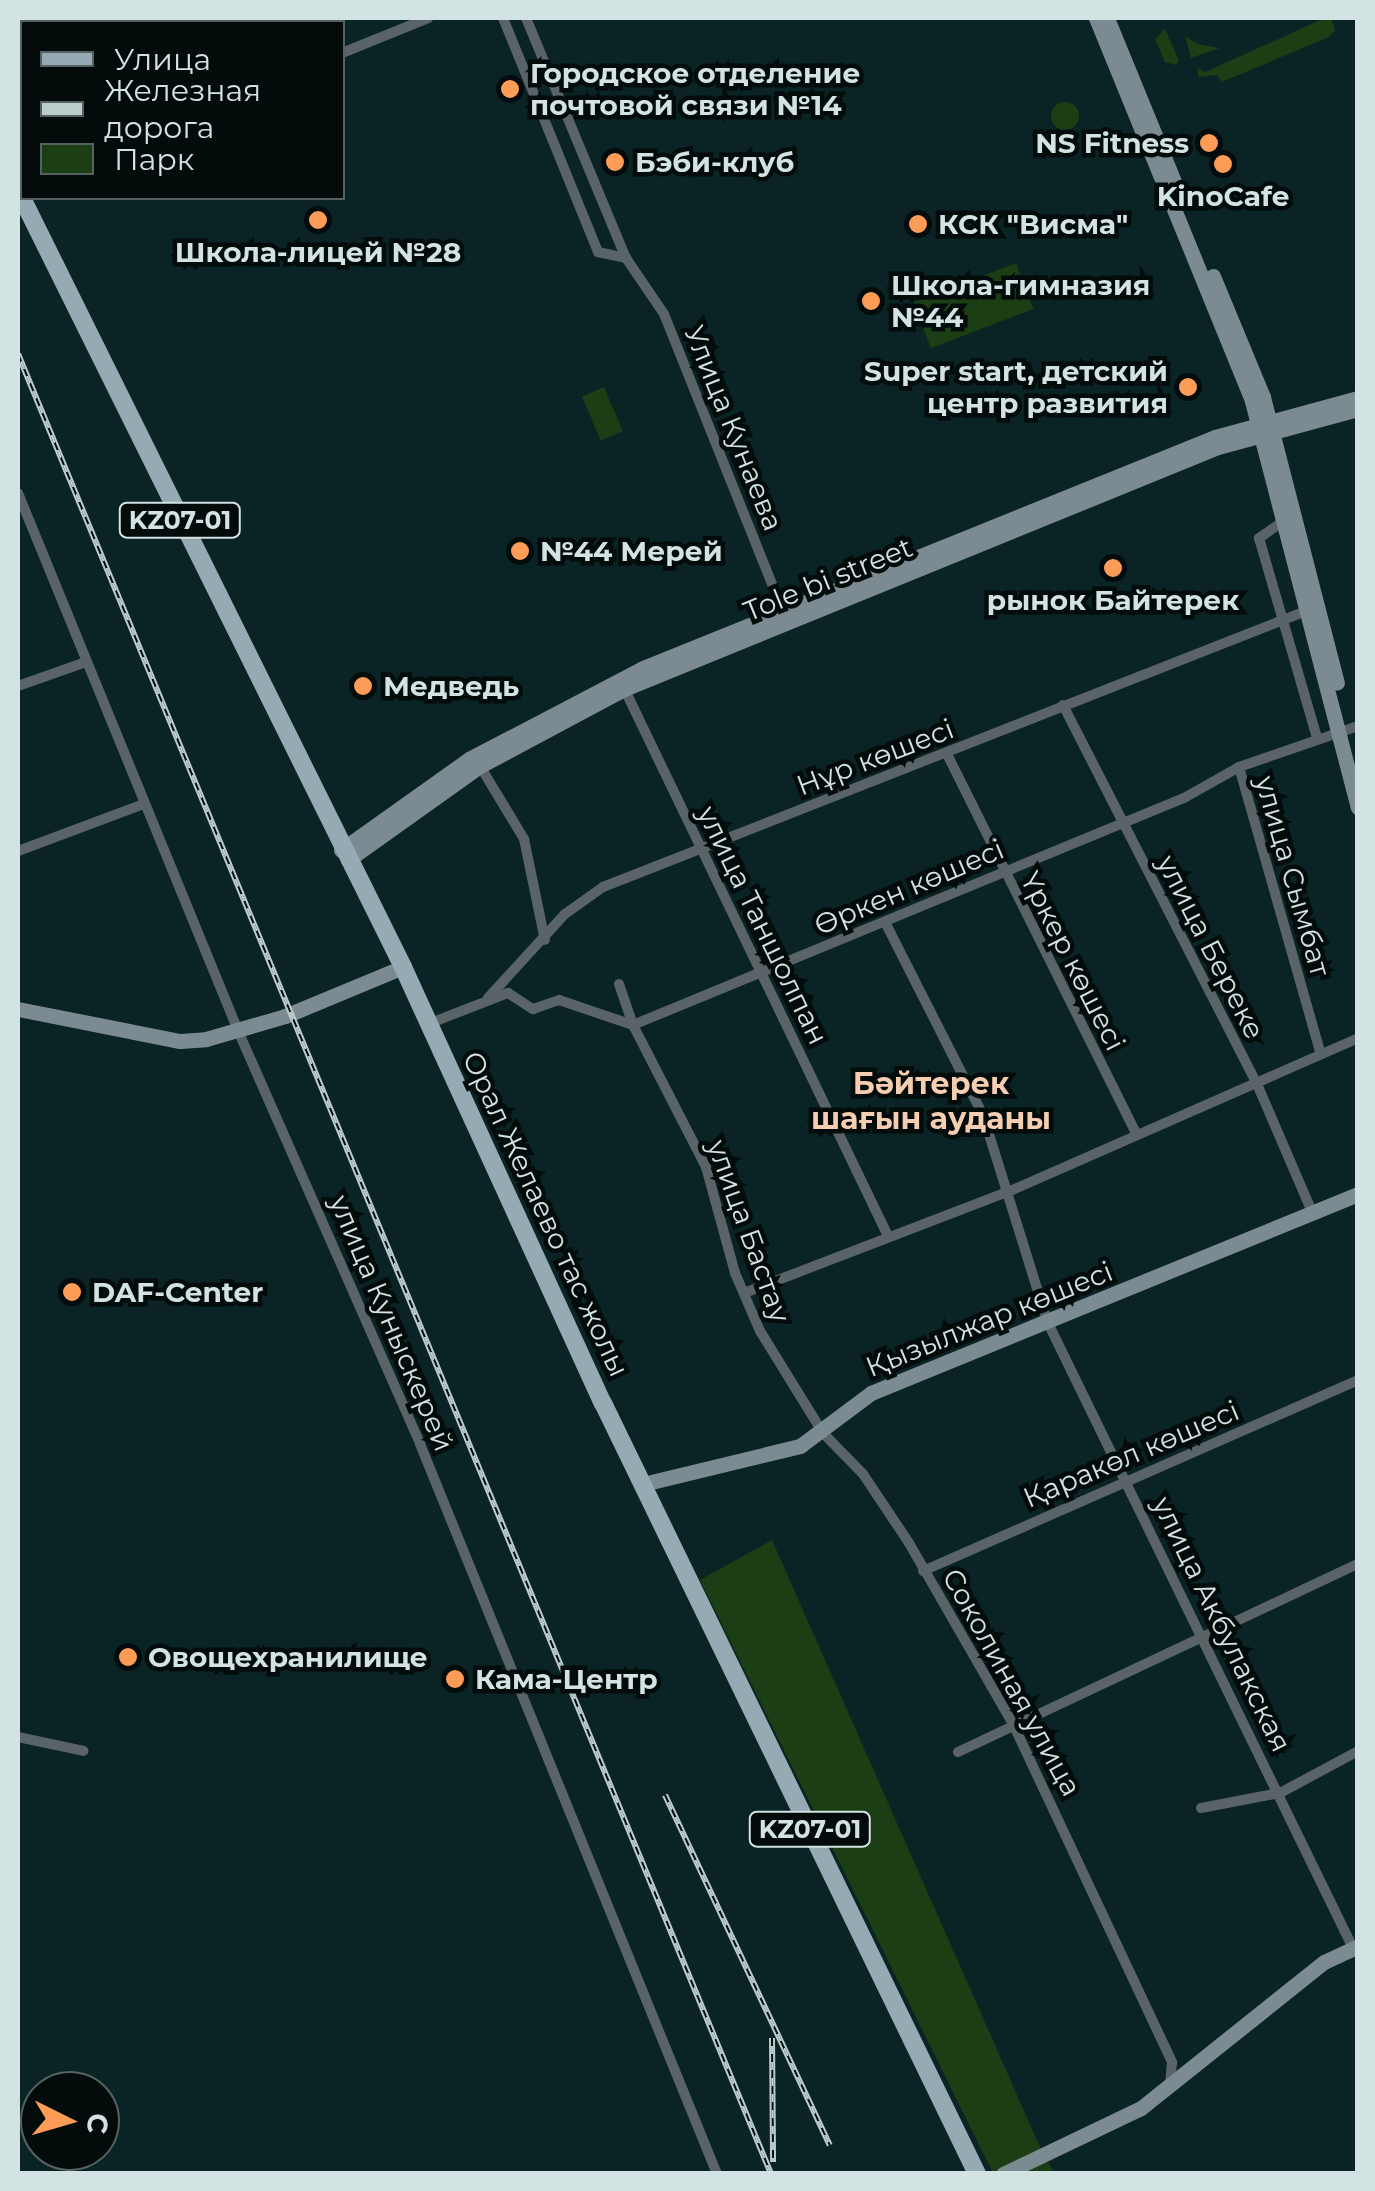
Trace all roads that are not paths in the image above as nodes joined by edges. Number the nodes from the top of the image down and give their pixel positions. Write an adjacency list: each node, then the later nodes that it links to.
1 (428, 18): 6 (street)
2 (502, 18): 8 (street, Улица Кунаева)
3 (526, 18): 8 (street, Улица Кунаева)
4 (1096, 18): 11 (main road)
5 (1107, 18): 11 (main road)
6 (345, 52)
7 (25, 200): 34 (main road, KZ07-01)
8 (626, 258): 17 (street, Улица Кунаева)
9 (1358, 398): 11 (main road)
10 (1358, 408): 11 (main road, Tole bi street)
11 (1266, 427): 13 (main road); 16 (main road); 17 (main road, Tole bi street)
12 (18, 493): 14 (street, улица Куныскерей)
13 (1285, 520): 16 (main road); 18 (street)
14 (31, 526): 15 (street); 19 (street, улица Куныскерей)
15 (18, 531)
16 (1314, 610): 18 (street, Нұр көшесі); 23 (main road)
17 (785, 616): 20 (main road, Tole bi street)
18 (1281, 616): 22 (street, Нұр көшесі); 24 (street)
19 (86, 662): 21 (street); 29 (street, улица Куныскерей)
20 (622, 684): 27 (main road, Tole bi street); 32 (street, улица Таншолпан); 34 (main road, Tole bi street)
21 (18, 686)
22 (1064, 705): 25 (street, Нұр көшесі); 31 (street, улица Береке)
23 (1348, 729): 24 (street, Өркен көшесі); 26 (main road); 30 (main road)
24 (1317, 737): 28 (street, Өркен көшесі)
25 (947, 754): 32 (street, Нұр көшесі); 35 (street, Үркер көшесі)
26 (1358, 765)
27 (480, 766): 34 (main road, Tole bi street); 37 (street)
28 (1239, 767): 31 (street, Өркен көшесі); 47 (street, улица Сымбат)
29 (144, 804): 33 (street); 45 (street, улица Куныскерей)
30 (1358, 807)
31 (1122, 824): 35 (street, Өркен көшесі); 48 (street, улица Береке)
32 (702, 849): 37 (street, Нұр көшесі); 39 (street, улица Таншолпан)
33 (18, 850)
34 (344, 855): 38 (main road, KZ07-01)
35 (1002, 871): 36 (street, Өркен көшесі); 49 (street, Үркер көшесі)
36 (885, 922): 39 (street, Өркен көшесі); 50 (street, улица Акбулакская)
37 (545, 940): 41 (street, Нұр көшесі)
38 (402, 967): 43 (main road, Орал Желаево тас жолы / KZ07-01); 45 (main road)
39 (763, 974): 44 (street, Өркен көшесі); 53 (street, улица Таншолпан)
40 (619, 984): 44 (street, улица Бастау)
41 (480, 1006): 43 (street); 44 (street)
42 (19, 1014): 45 (main road)
43 (428, 1024): 59 (main road, Орал Желаево тас жолы / KZ07-01)
44 (633, 1025): 54 (street, улица Бастау)
45 (239, 1033): 72 (street, улица Куныскерей)
46 (1358, 1038): 47 (street)
47 (1320, 1054): 48 (street)
48 (1257, 1084): 49 (street); 52 (street, улица Береке)
49 (1136, 1133): 50 (street)
50 (1010, 1190): 53 (street); 55 (street, улица Акбулакская)
51 (1358, 1194): 52 (main road, Қызылжар көшесі)
52 (1312, 1212): 55 (main road, Қызылжар көшесі)
53 (888, 1236): 54 (street)
54 (744, 1293): 57 (street, улица Бастау)
55 (1047, 1322): 57 (main road, Қызылжар көшесі); 58 (street, улица Акбулакская)
56 (1358, 1380): 58 (street, Қаракөл көшесі)
57 (823, 1433): 59 (main road, Қызылжар көшесі); 61 (street, Соколиная улица)
58 (1124, 1478): 61 (street, Қаракөл көшесі); 62 (street, улица Акбулакская)
59 (643, 1484): 73 (main road, KZ07-01)
60 (1358, 1564): 62 (street)
61 (923, 1572): 63 (street, Соколиная улица)
62 (1203, 1635): 63 (street); 68 (street, улица Акбулакская)
63 (1013, 1724): 67 (street); 71 (street, Соколиная улица)
64 (18, 1737): 65 (street)
65 (84, 1751)
66 (1358, 1751): 68 (street)
67 (958, 1752)
68 (1280, 1792): 69 (street); 70 (street, улица Акбулакская)
69 (1202, 1808)
70 (1355, 1947): 71 (main road)
71 (1170, 2084): 74 (main road)
72 (717, 2174)
73 (977, 2174)
74 (1004, 2174)

